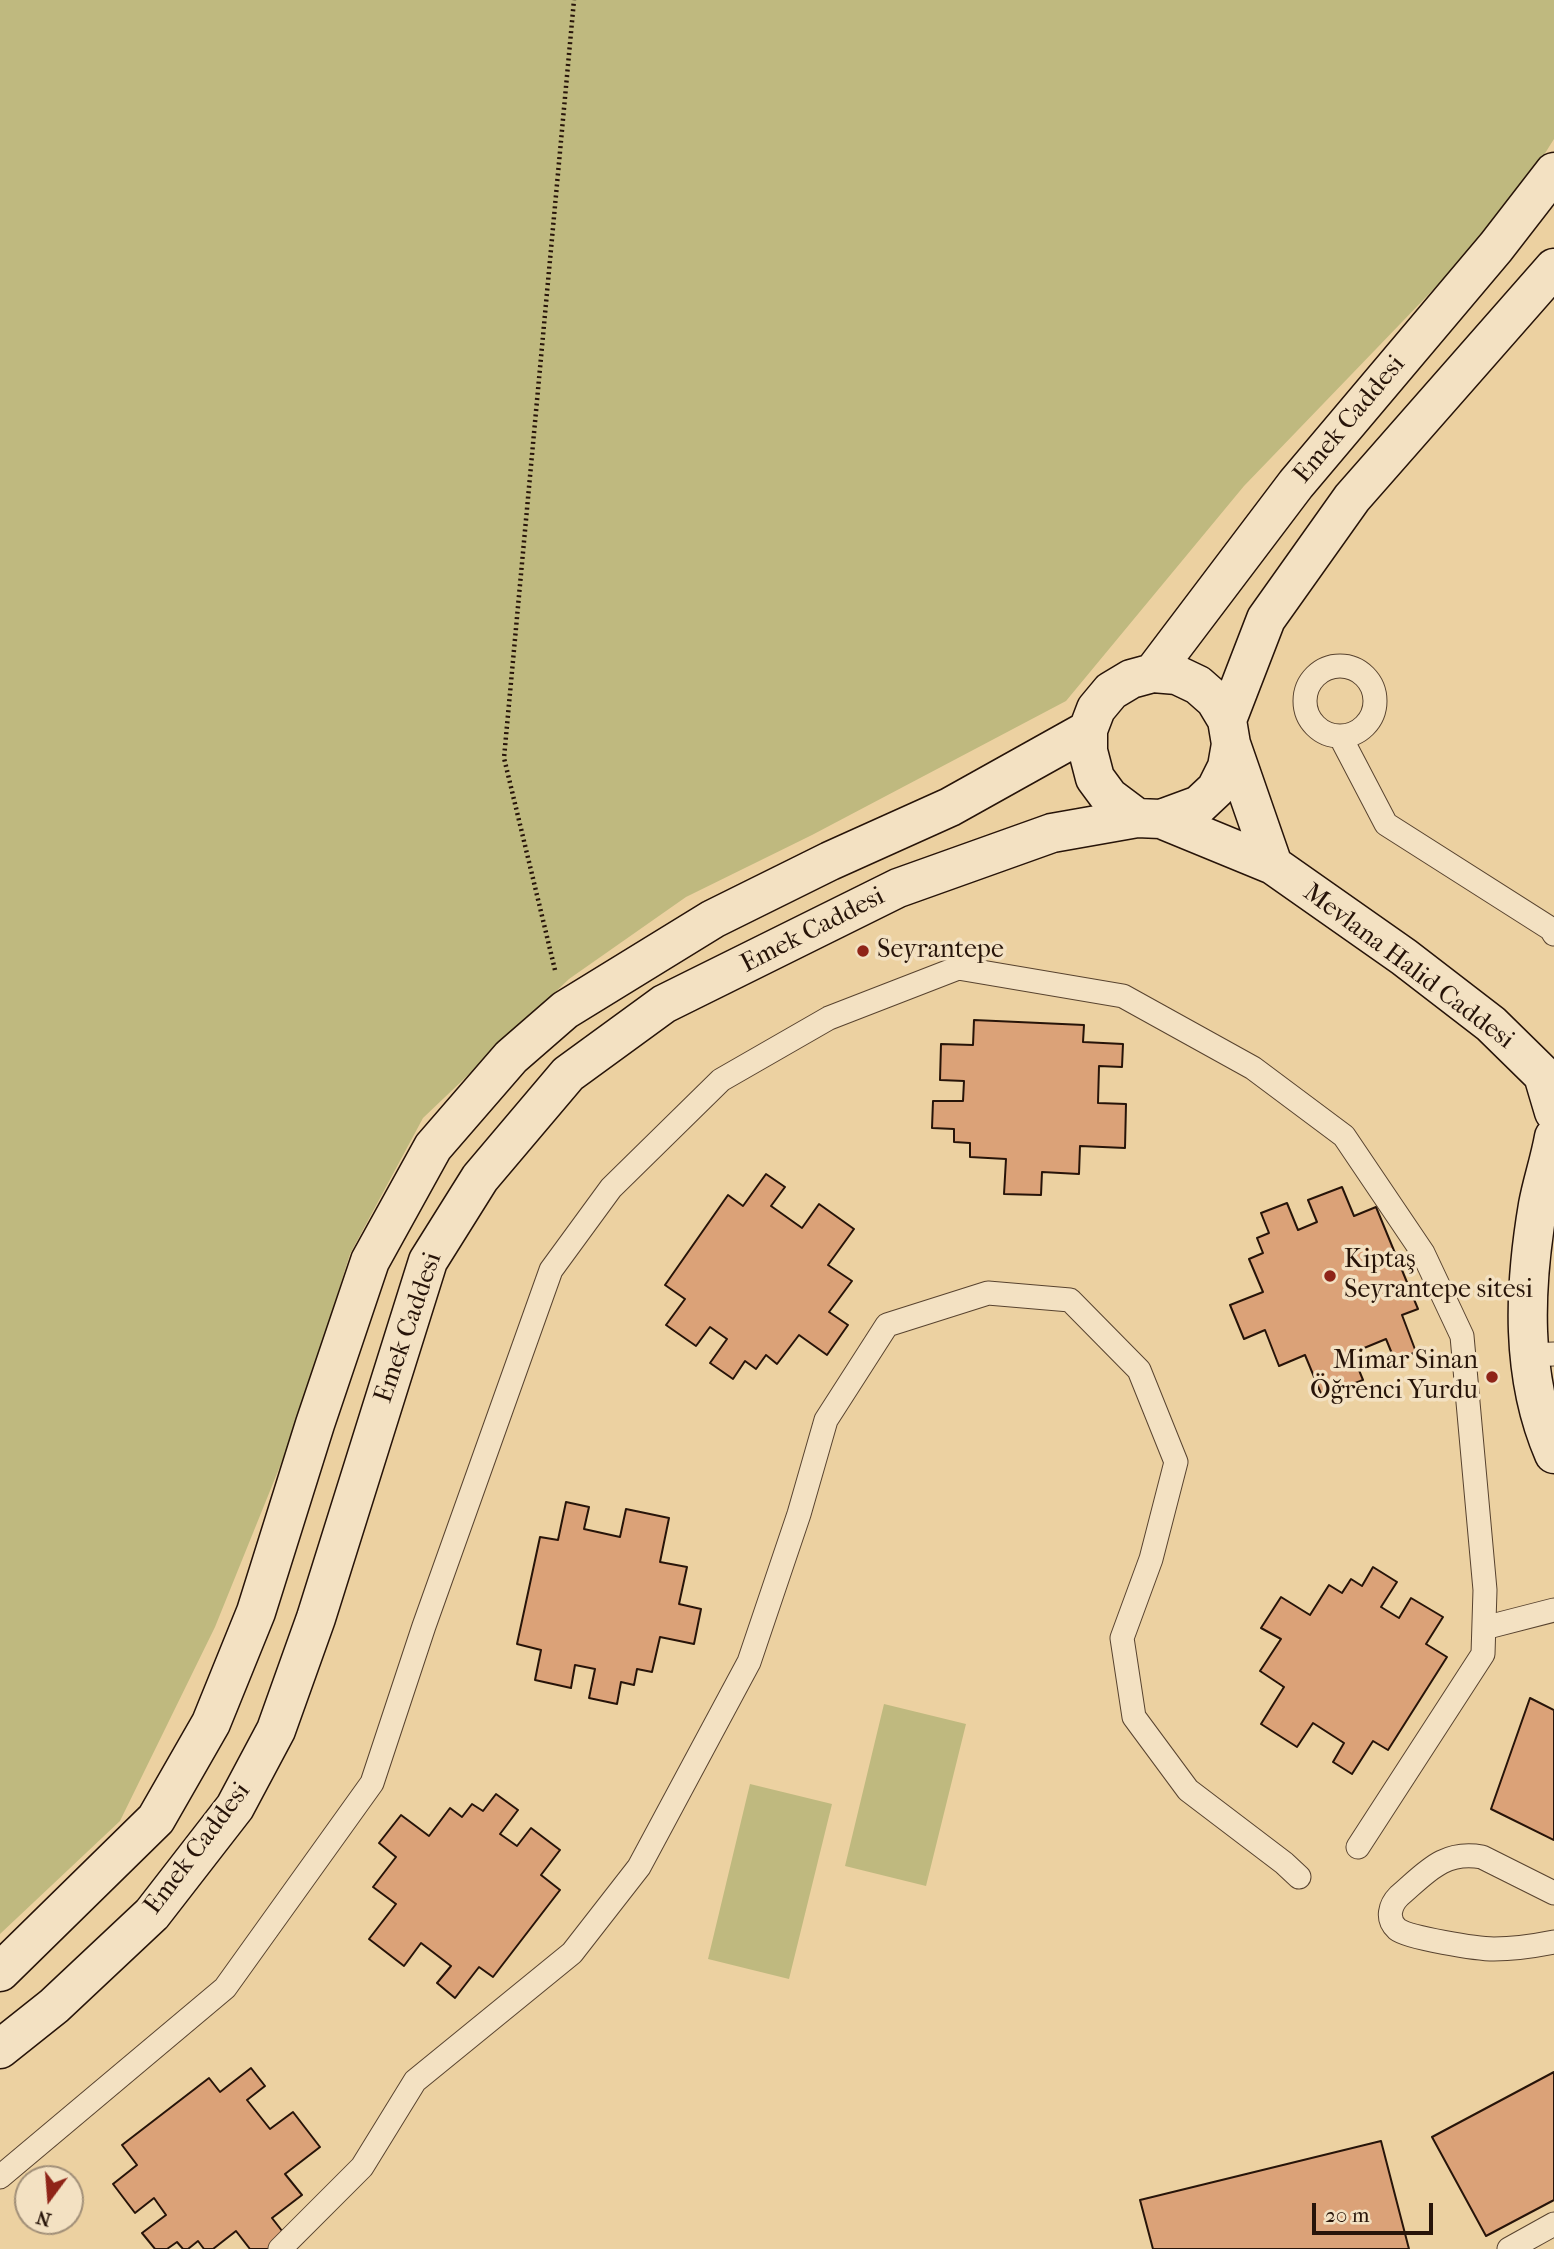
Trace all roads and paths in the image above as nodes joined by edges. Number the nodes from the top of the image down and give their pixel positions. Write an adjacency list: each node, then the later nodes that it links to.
1 (574, 0): 11 (path)
2 (1554, 172): 4 (street, Emek Caddesi)
3 (1554, 268): 6 (street, Emek Caddesi)
4 (1153, 673): 5 (street); 6 (street)
5 (1088, 730): 8 (street); 11 (street, Emek Caddesi)
6 (1229, 732): 8 (street, Emek Caddesi); 9 (street)
7 (1340, 736): 10 (lane)
8 (1149, 819): 9 (street, Mevlana Halid Caddesi); 23 (street, Emek Caddesi)
9 (1273, 865): 12 (street, Mevlana Halid Caddesi)
10 (1554, 934)
11 (565, 1010): 22 (street, Emek Caddesi)
12 (1554, 1112)
13 (1554, 1137): 14 (street)
14 (1541, 1355): 15 (street)
15 (1554, 1454)
16 (1554, 1610): 17 (lane)
17 (1484, 1628): 18 (lane); 24 (lane)
18 (1358, 1847)
19 (1299, 1878): 26 (lane)
20 (1554, 1894): 21 (lane)
21 (1554, 1941)
22 (0, 1972)
23 (0, 2049)
24 (0, 2177)
25 (1554, 2224): 27 (lane)
26 (280, 2249)
27 (1509, 2249)

